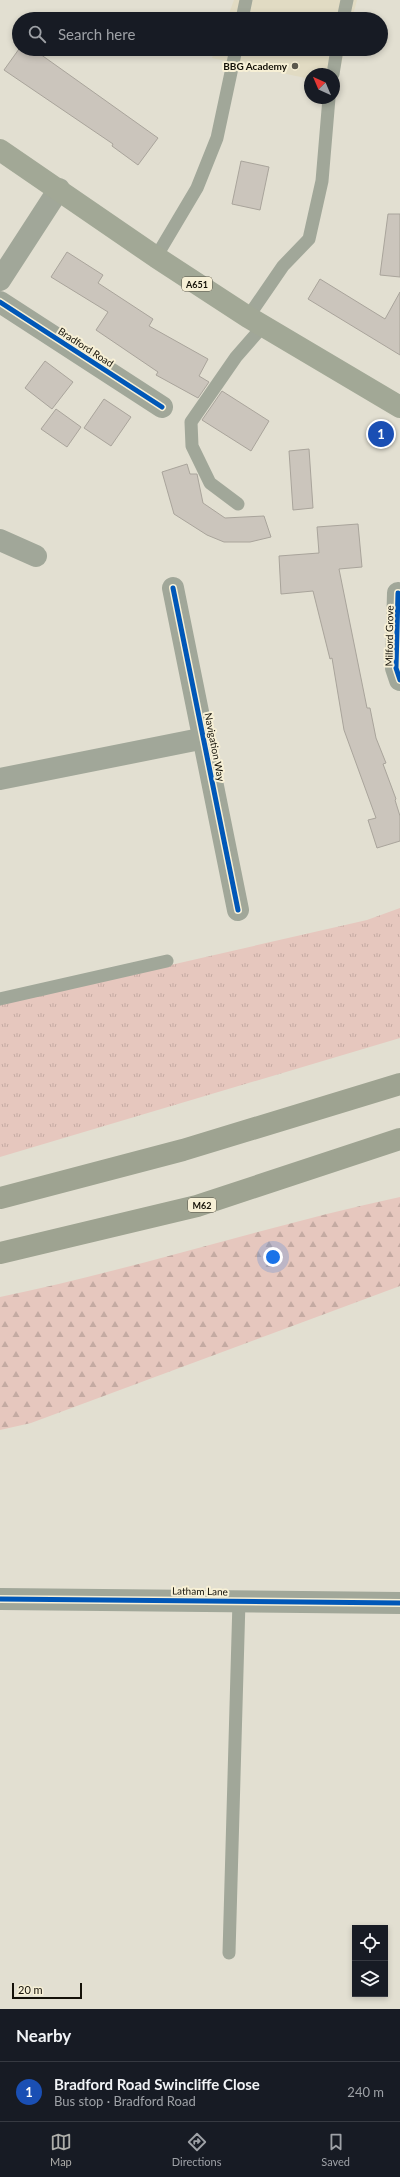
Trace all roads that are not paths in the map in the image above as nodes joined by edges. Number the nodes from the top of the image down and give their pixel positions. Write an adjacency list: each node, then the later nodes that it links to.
1 (246, 0): 3 (lane)
2 (347, 0): 4 (lane)
3 (243, 12)
4 (344, 12)
5 (235, 56): 11 (lane)
6 (337, 56): 7 (lane)
7 (334, 68)
8 (328, 104): 14 (lane)
9 (0, 150): 10 (main road, A651)
10 (59, 189): 11 (main road, A651); 12 (street)
11 (156, 257): 14 (main road, A651)
12 (0, 280)
13 (0, 302): 15 (street, Bradford Road)
14 (255, 321): 16 (main road, A651); 17 (lane)
15 (162, 407)
16 (400, 407)
17 (238, 504)
18 (0, 540): 19 (street)
19 (36, 556)
20 (173, 588): 23 (street, Navigation Way)
21 (398, 593): 22 (street, Milford Grove)
22 (400, 680)
23 (205, 738): 24 (street); 25 (street, Navigation Way)
24 (0, 779)
25 (238, 910)
26 (168, 961): 27 (lane)
27 (0, 999)
28 (400, 1084): 30 (highway)
29 (400, 1139): 31 (highway, M62)
30 (0, 1198)
31 (0, 1254)
32 (0, 1599): 33 (street, Latham Lane)
33 (240, 1601): 34 (street, Latham Lane); 35 (lane)
34 (400, 1603)
35 (229, 1953)

